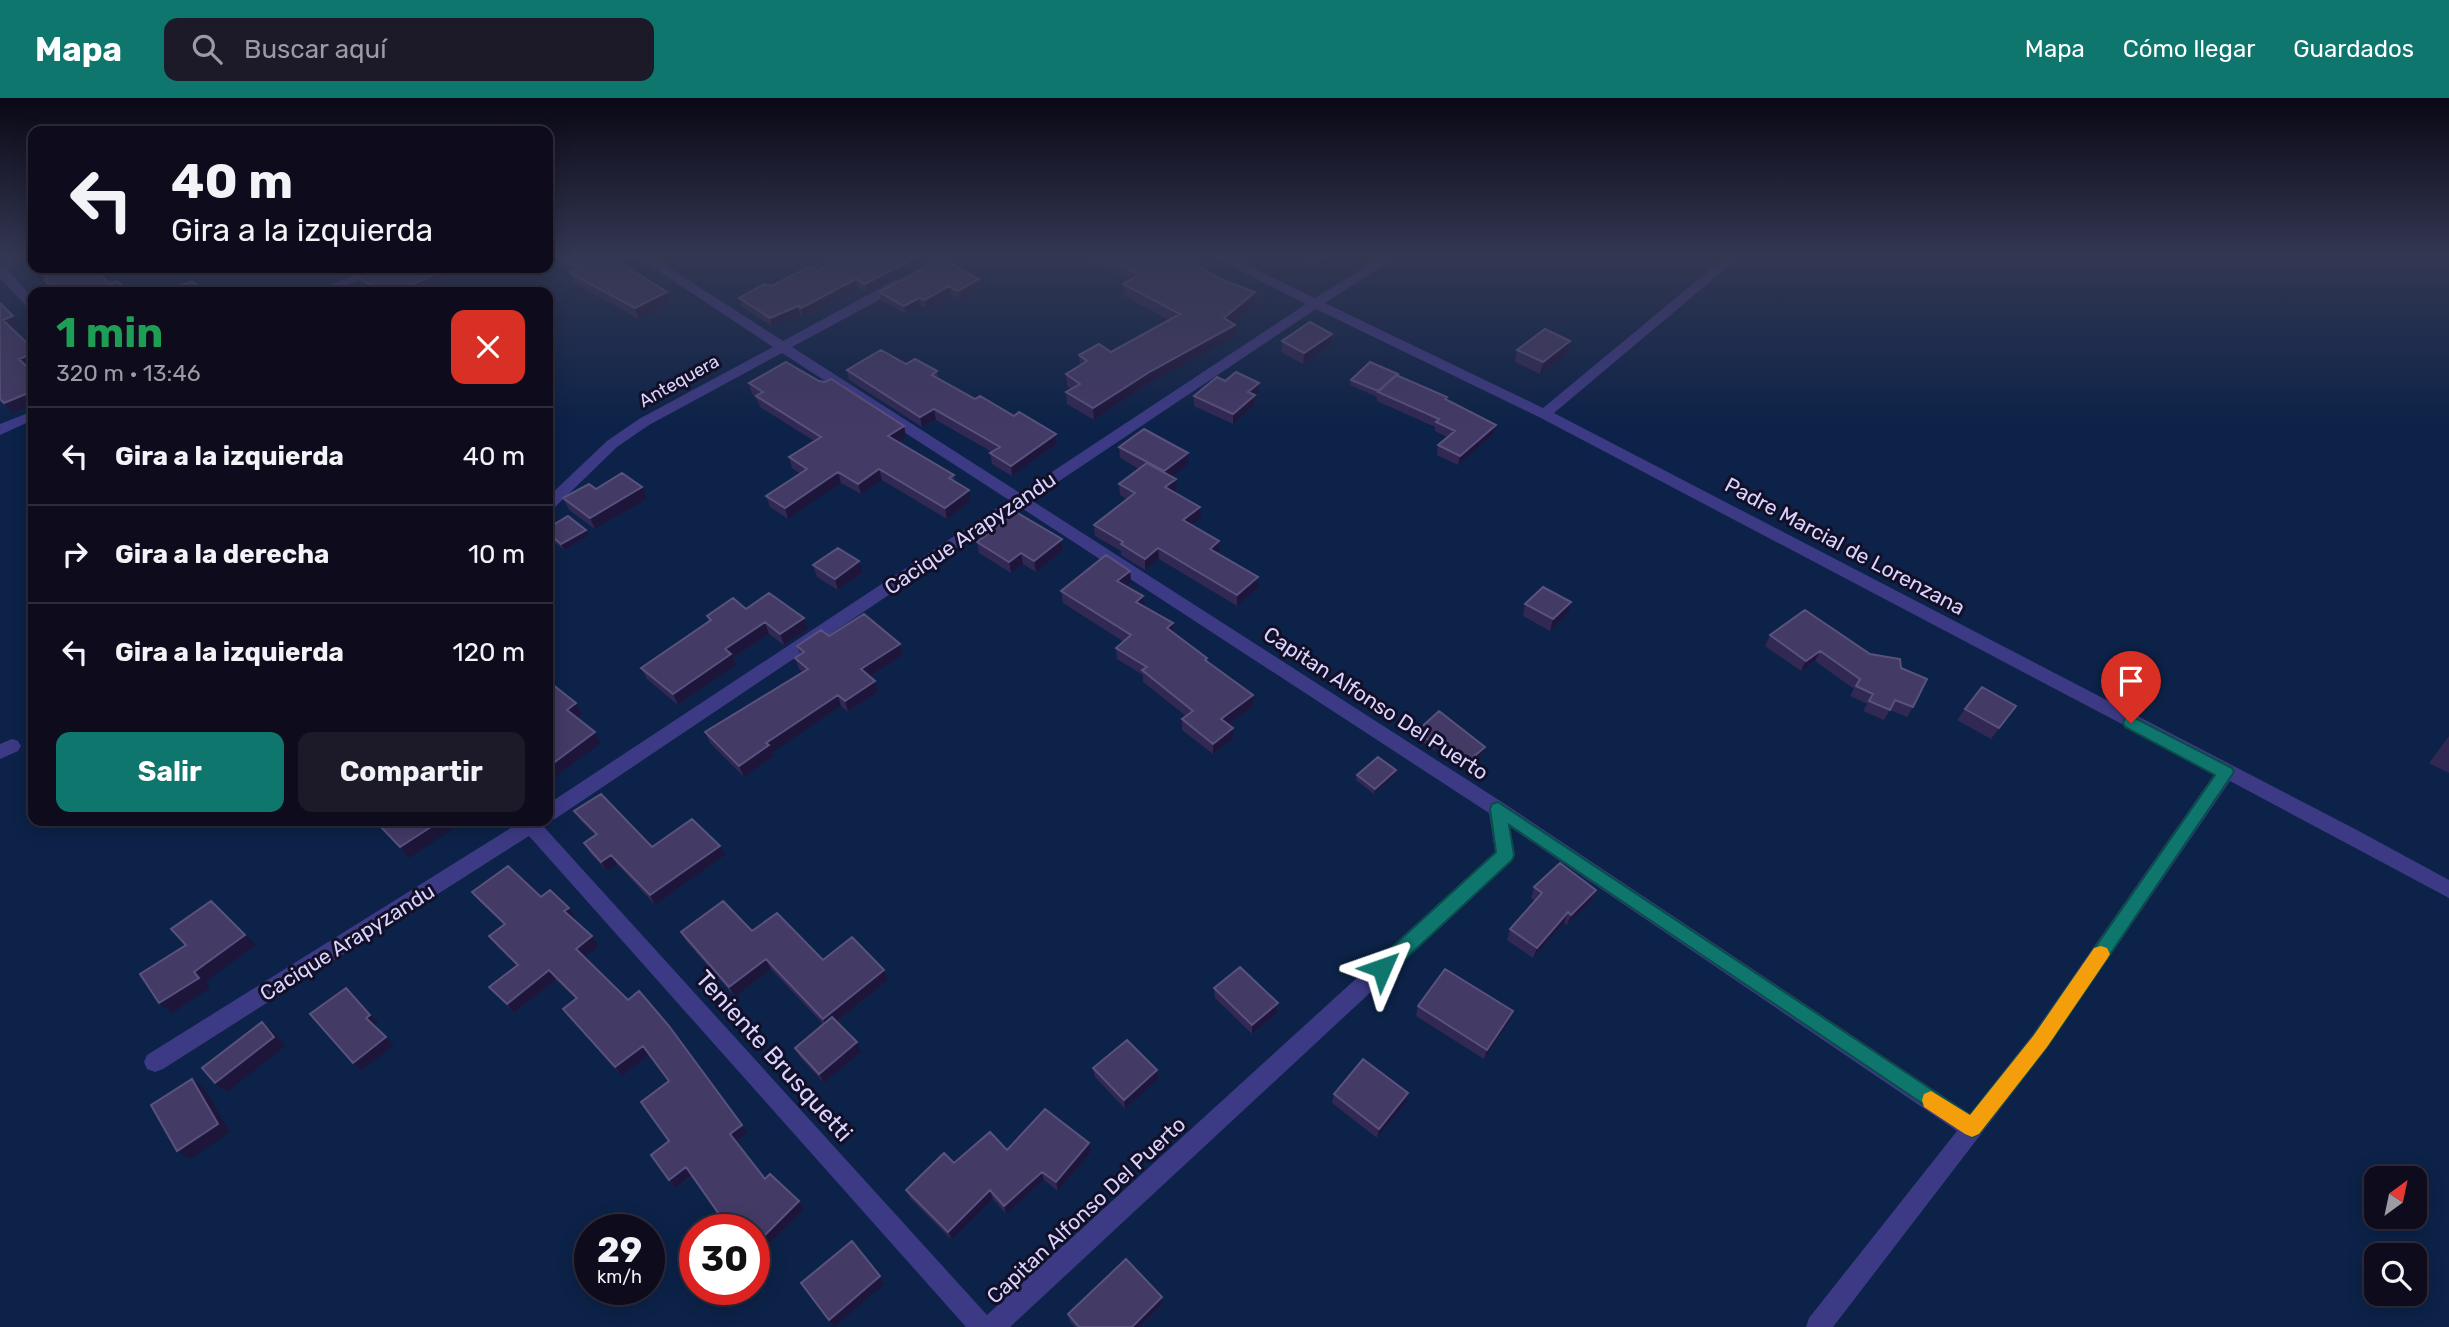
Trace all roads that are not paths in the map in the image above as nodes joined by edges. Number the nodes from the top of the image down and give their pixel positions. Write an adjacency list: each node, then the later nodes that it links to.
1 (729, 311): 6 (street, Capitan Alfonso Del Puerto)
2 (846, 311): 6 (street, Antequera)
3 (1303, 311): 11 (street, Cacique Arapyzandu)
4 (1326, 311): 7 (street, Padre Marcial de Lorenzana)
5 (1668, 311): 7 (street)
6 (782, 345): 10 (street, Antequera); 11 (street, Capitan Alfonso Del Puerto)
7 (1544, 414): 12 (street, Padre Marcial de Lorenzana)
8 (28, 417): 9 (street)
9 (0, 430)
10 (553, 500)
11 (1020, 500): 13 (street, Cacique Arapyzandu); 14 (street, Capitan Alfonso Del Puerto)
12 (2226, 772): 17 (street, Padre Marcial de Lorenzana); 19 (street)
13 (553, 809)
14 (1498, 809): 19 (street); 21 (street, Capitan Alfonso Del Puerto)
15 (527, 826): 18 (street, Cacique Arapyzandu)
16 (541, 826): 20 (street, Teniente Brusquetti)
17 (2449, 890)
18 (155, 1062)
19 (1972, 1128): 22 (street)
20 (982, 1327)
21 (992, 1327)
22 (1818, 1327)

